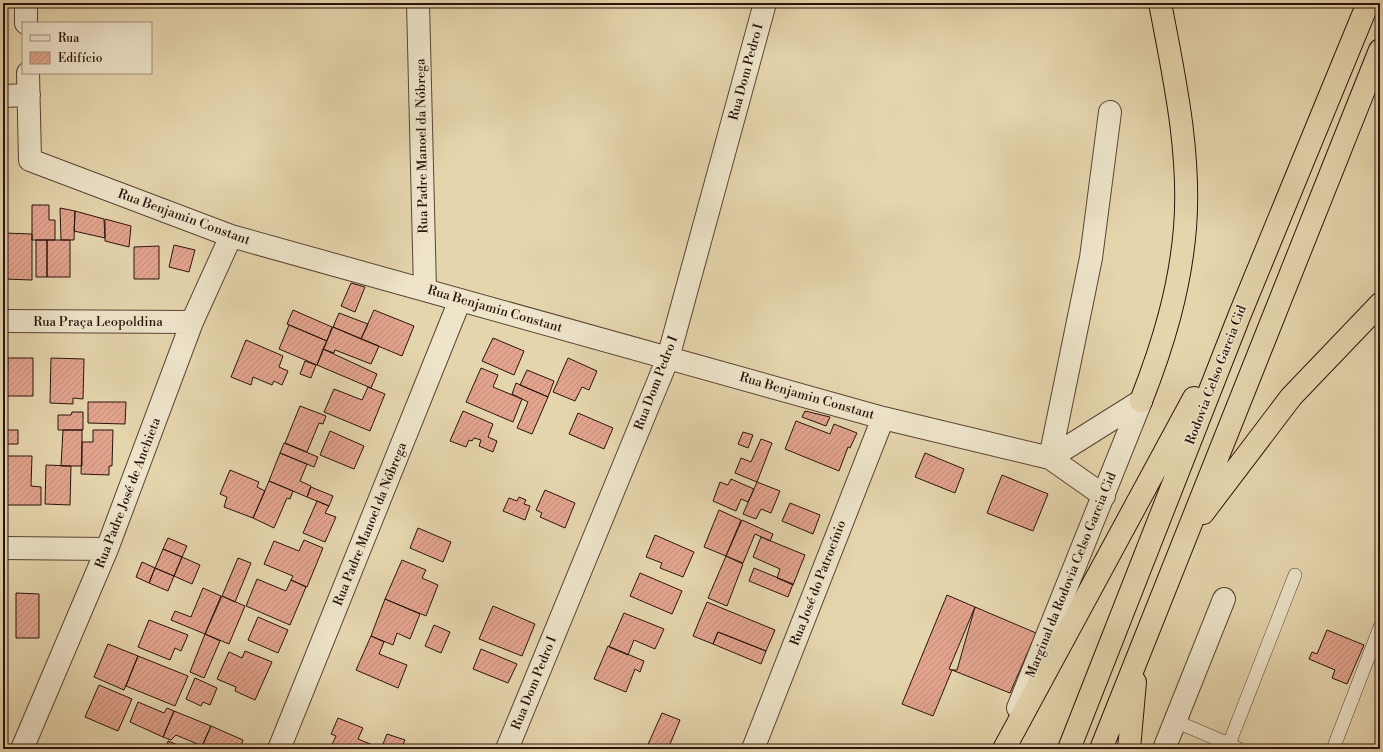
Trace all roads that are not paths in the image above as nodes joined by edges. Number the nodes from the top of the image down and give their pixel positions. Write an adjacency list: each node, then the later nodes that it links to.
1 (26, 3): 6 (street)
2 (418, 3): 13 (street, Rua Padre Manoel da Nóbrega)
3 (765, 3): 19 (street, Rua Dom Pedro I)
4 (1160, 3): 20 (highway)
5 (1368, 3): 16 (highway, Rodovia Celso Garcia Cid)
6 (26, 22)
7 (1380, 50): 24 (highway)
8 (28, 74): 9 (street, Rua Benjamin Constant)
9 (29, 95): 10 (street); 12 (street, Rua Benjamin Constant)
10 (3, 96)
11 (1110, 112): 22 (street)
12 (231, 236): 13 (street, Rua Benjamin Constant); 18 (street, Rua Padre José de Anchieta)
13 (426, 290): 14 (street, Rua Benjamin Constant)
14 (460, 300): 19 (street, Rua Benjamin Constant); 34 (street, Rua Padre Manoel da Nóbrega)
15 (1380, 304): 24 (highway)
16 (1240, 314): 38 (highway); 39 (highway, Rodovia Celso Garcia Cid)
17 (3, 321): 18 (street, Rua Praça Leopoldina)
18 (192, 322): 26 (street, Rua Padre José de Anchieta)
19 (668, 358): 21 (street, Rua Benjamin Constant); 35 (street, Rua Dom Pedro I)
20 (1142, 401): 22 (street); 23 (street, Marginal da Rodovia Celso Garcia Cid)
21 (883, 418): 22 (street, Rua Benjamin Constant); 36 (street, Rua José do Patrocínio)
22 (1050, 458): 23 (street, Rua Benjamin Constant)
23 (1104, 496): 37 (street, Marginal da Rodovia Celso Garcia Cid)
24 (1186, 536): 30 (highway)
25 (3, 548): 26 (street)
26 (107, 549): 33 (street, Rua Padre José de Anchieta)
27 (1295, 575): 32 (lane)
28 (1224, 599): 31 (street)
29 (1380, 627): 43 (lane)
30 (1137, 660): 40 (highway); 41 (highway)
31 (1175, 721): 32 (lane); 42 (street)
32 (1234, 746)
33 (22, 749)
34 (279, 749)
35 (506, 749)
36 (753, 749)
37 (1001, 749)
38 (1004, 749)
39 (1070, 749)
40 (1101, 749)
41 (1130, 749)
42 (1164, 749)
43 (1333, 749)

